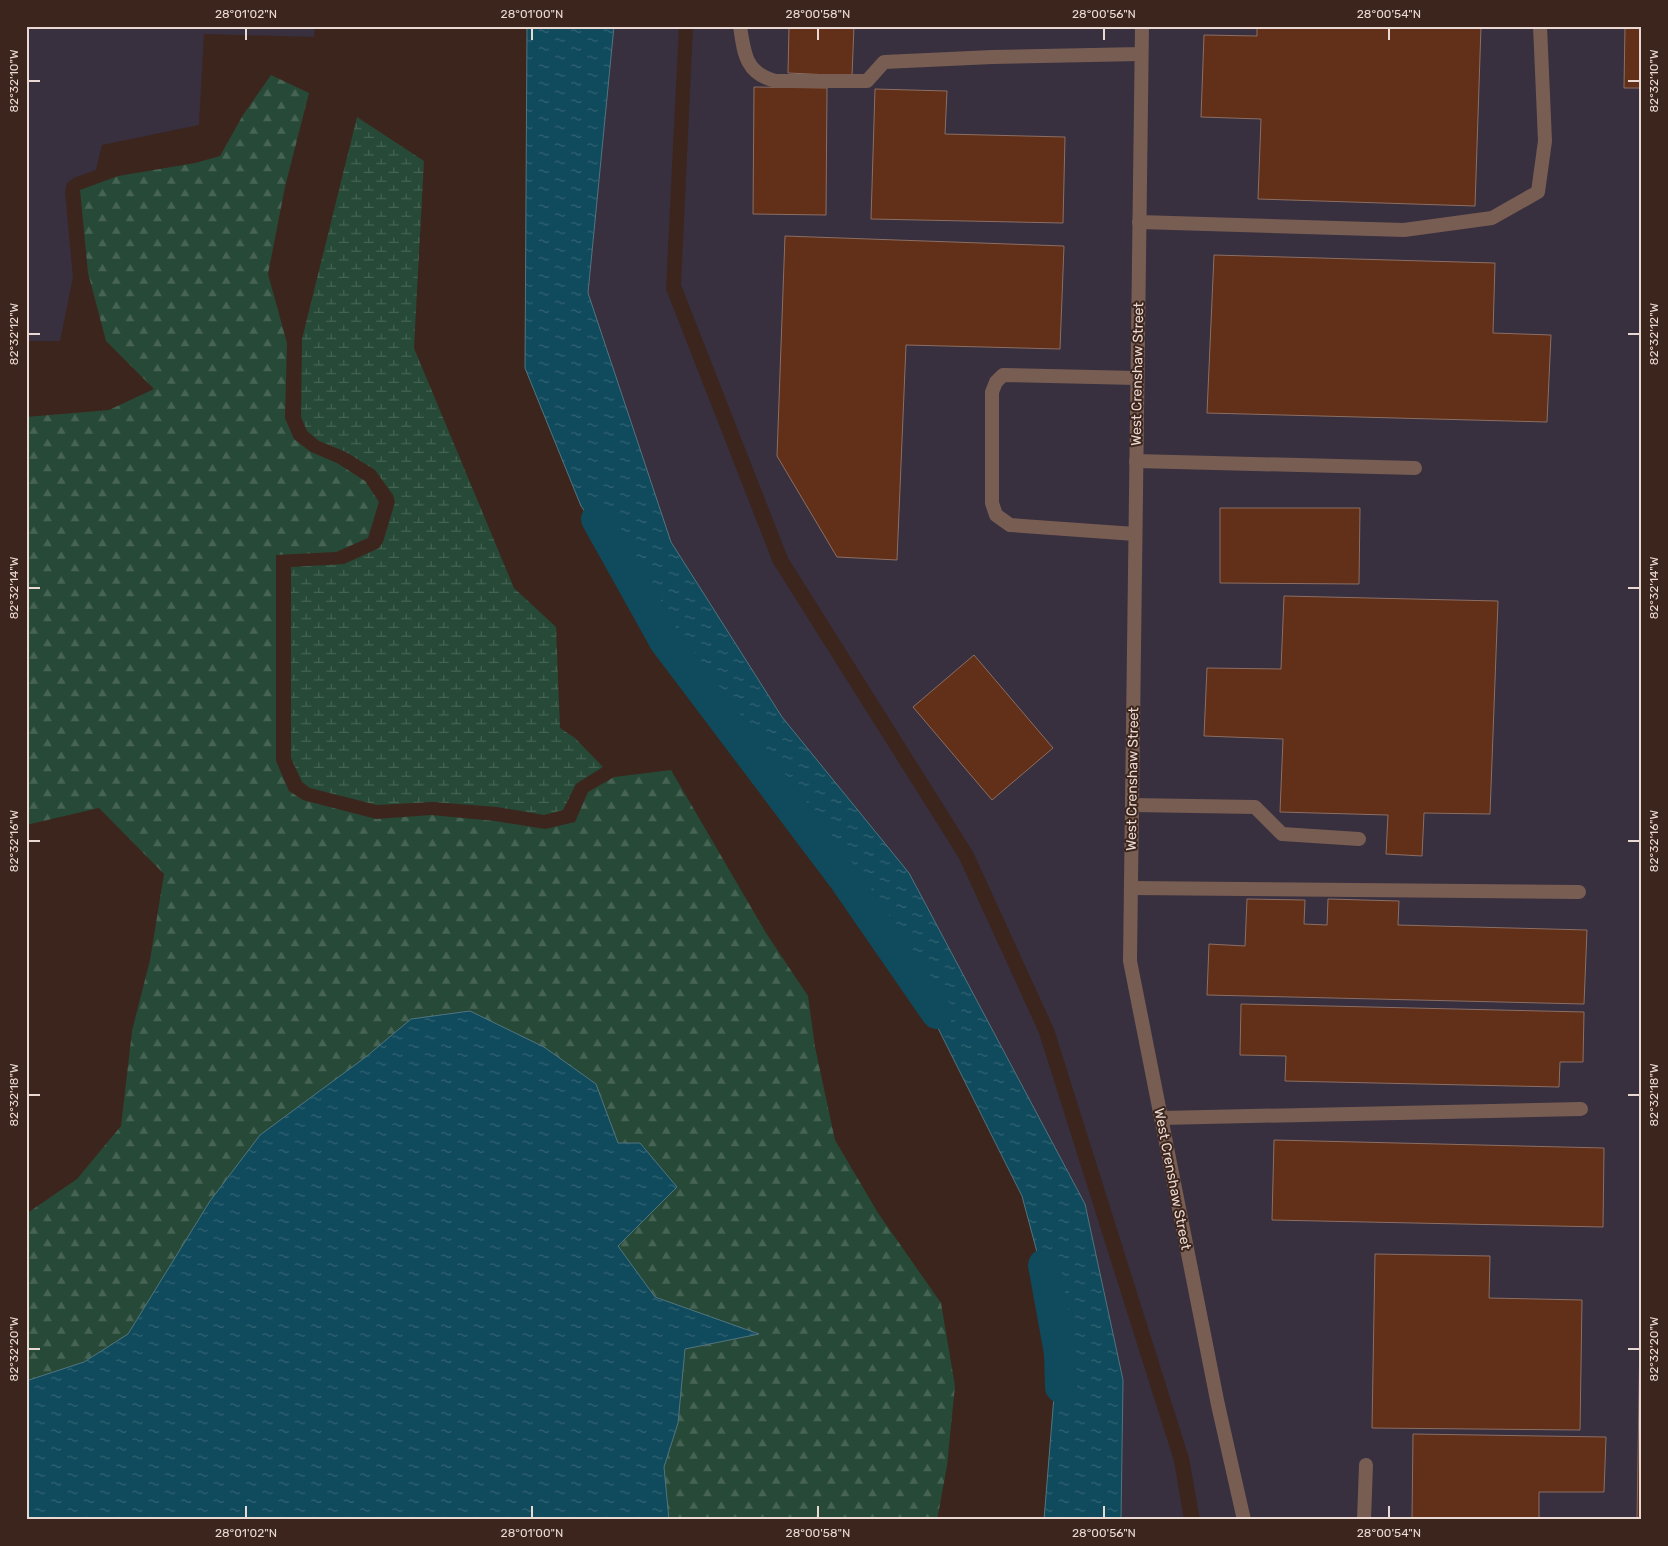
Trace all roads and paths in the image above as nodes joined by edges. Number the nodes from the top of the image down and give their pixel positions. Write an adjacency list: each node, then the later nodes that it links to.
1 (740, 26): 4 (street)
2 (1142, 26): 4 (street, West Crenshaw Street)
3 (1540, 26): 5 (street)
4 (1142, 54): 5 (street, West Crenshaw Street)
5 (1139, 222): 6 (street, West Crenshaw Street)
6 (1137, 378): 7 (street, West Crenshaw Street); 9 (street)
7 (1136, 461): 8 (street); 9 (street, West Crenshaw Street)
8 (1415, 468)
9 (1135, 534): 10 (street, West Crenshaw Street)
10 (1132, 805): 11 (street); 12 (street, West Crenshaw Street)
11 (1358, 839)
12 (1131, 888): 13 (street); 15 (street, West Crenshaw Street)
13 (1579, 892)
14 (1581, 1109): 15 (street)
15 (1161, 1118): 17 (street, West Crenshaw Street)
16 (1366, 1465): 18 (street)
17 (1244, 1520)
18 (1364, 1520)

